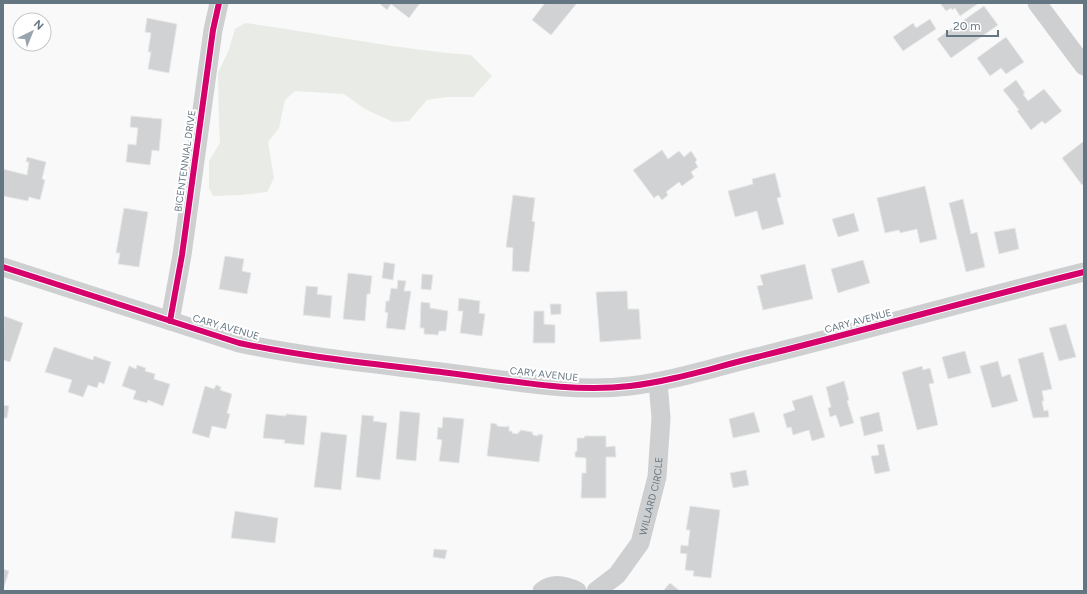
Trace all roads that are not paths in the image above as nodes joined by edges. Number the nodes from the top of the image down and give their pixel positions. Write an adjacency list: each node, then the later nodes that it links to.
1 (218, 3): 6 (street, BICENTENNIAL DRIVE)
2 (1037, 3): 3 (street)
3 (1084, 66)
4 (3, 267): 6 (street, CARY AVENUE)
5 (1084, 272): 7 (street, CARY AVENUE)
6 (170, 321): 7 (street, CARY AVENUE)
7 (658, 382): 10 (street, WILLARD CIRCLE)
8 (542, 591): 9 (street)
9 (578, 591)
10 (596, 591)

